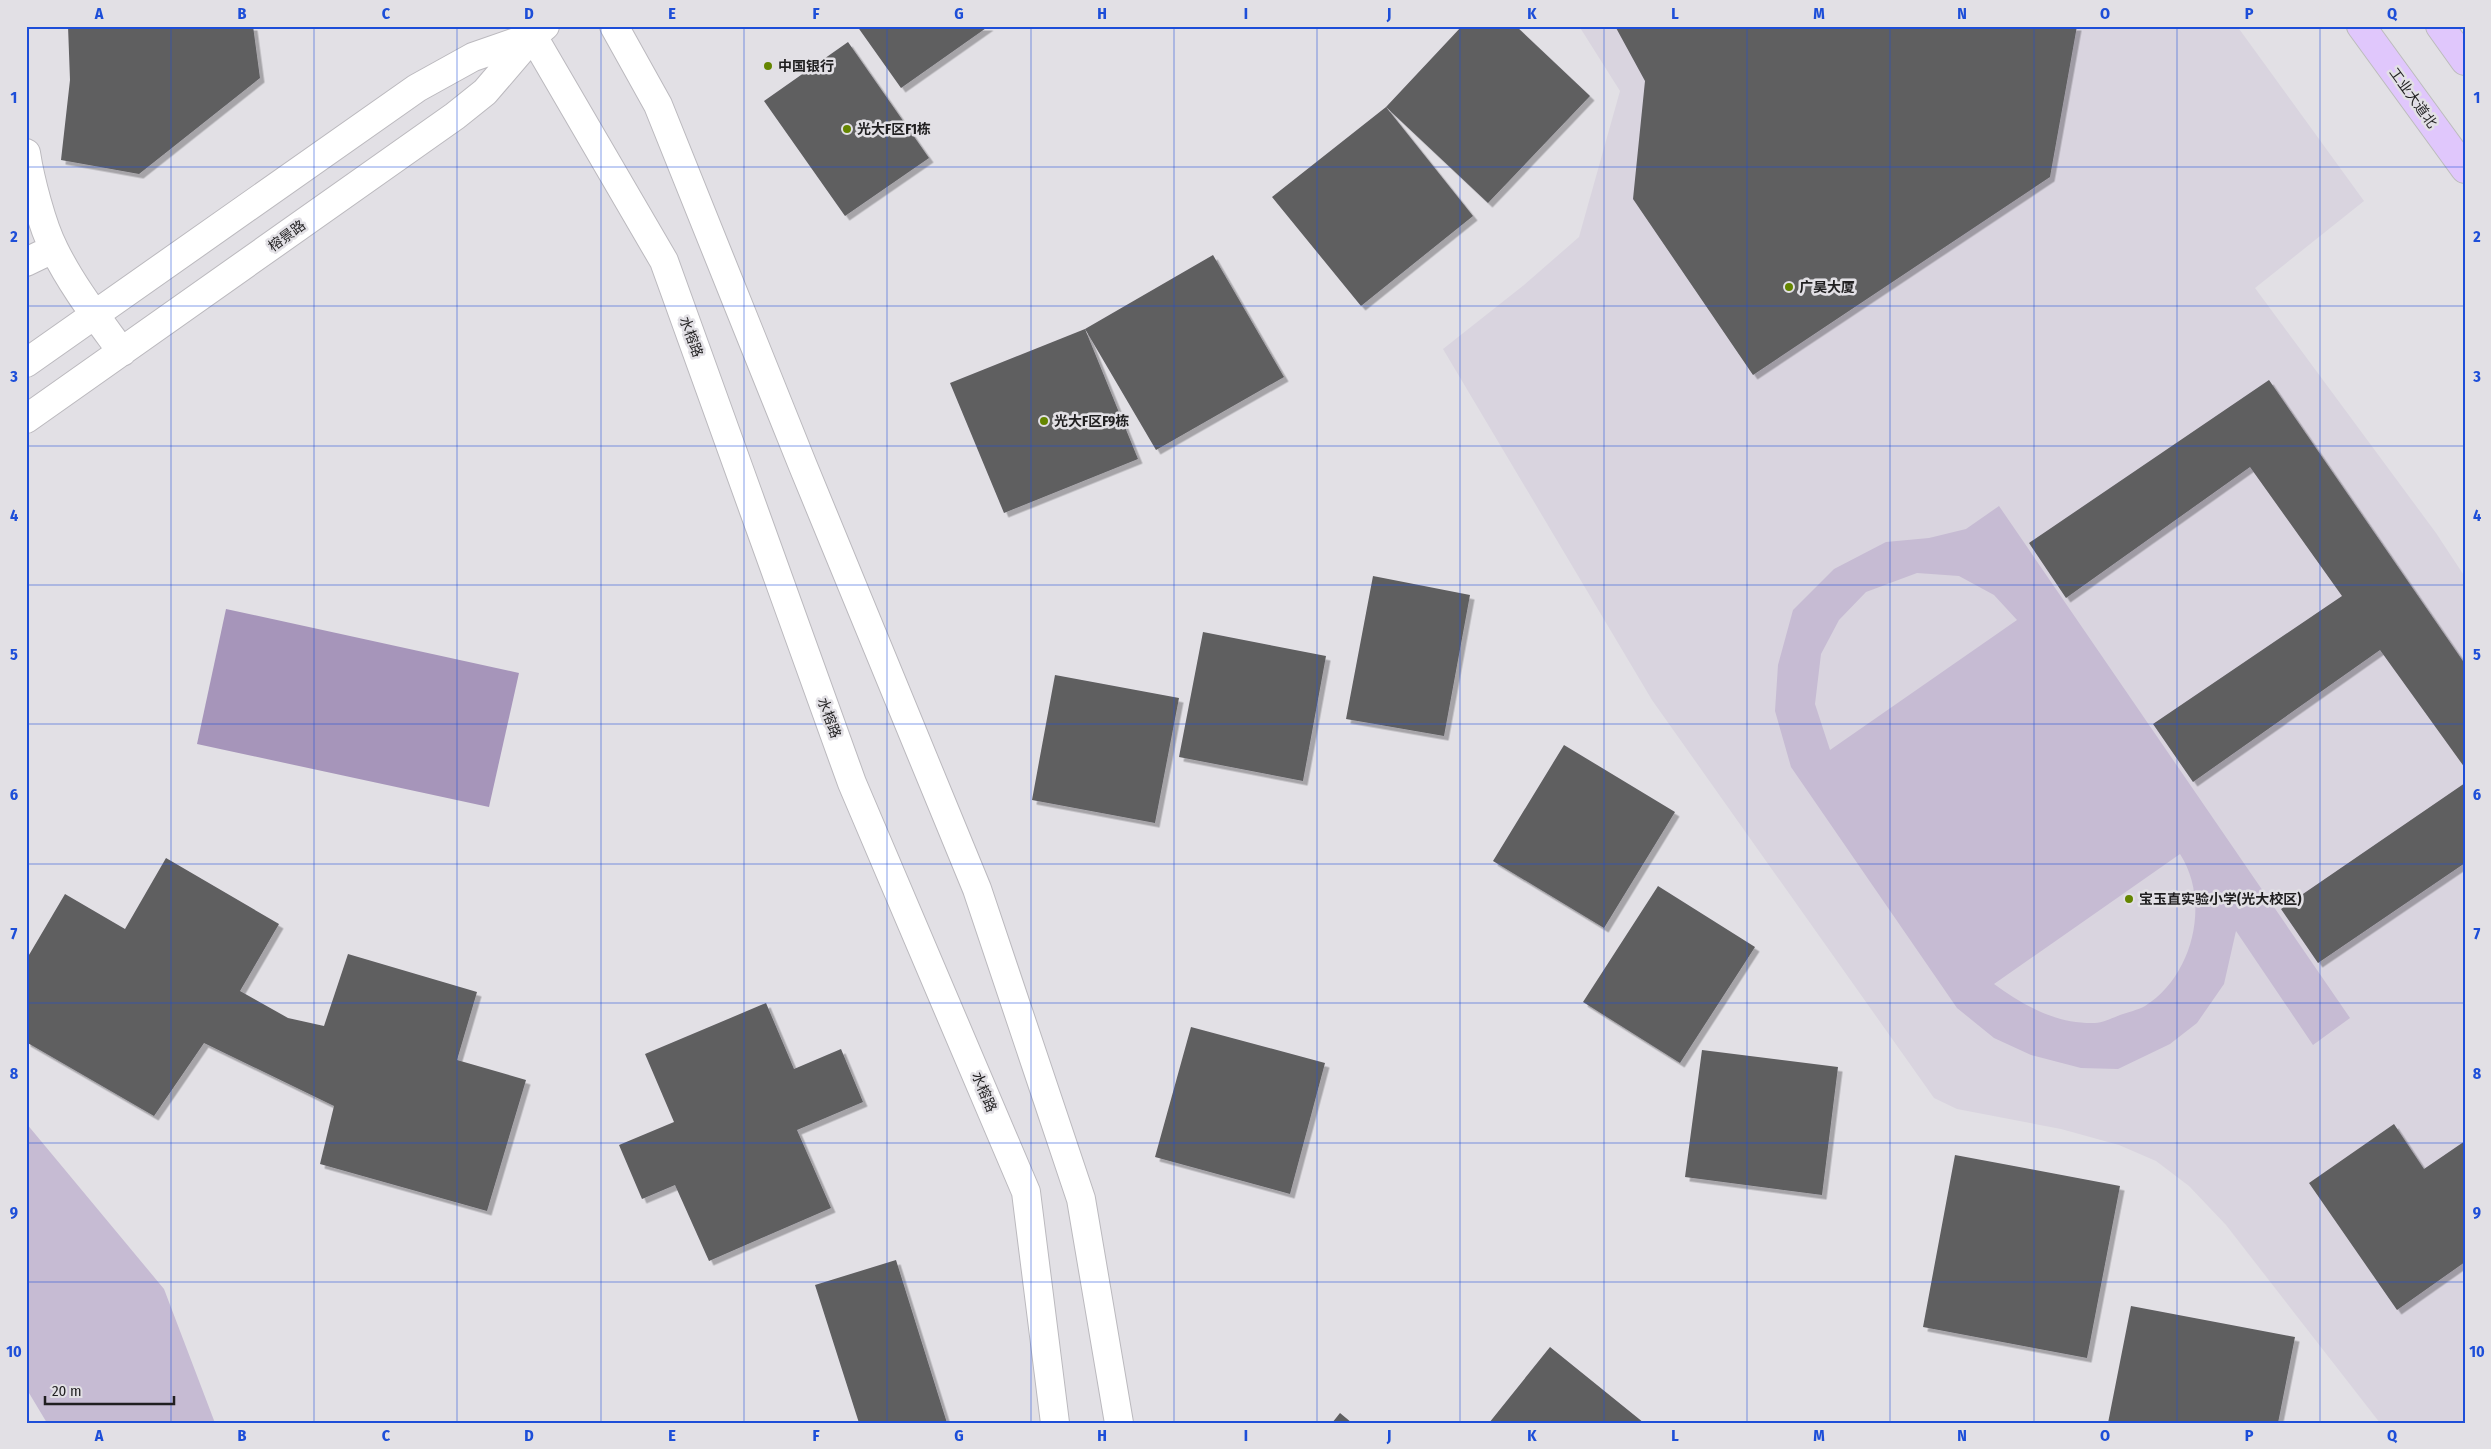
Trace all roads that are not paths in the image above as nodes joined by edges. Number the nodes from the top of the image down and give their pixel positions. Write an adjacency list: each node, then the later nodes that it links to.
1 (614, 26): 15 (street)
2 (2361, 26): 7 (main road, 工业大道北)
3 (2440, 26): 5 (main road)
4 (535, 30): 10 (street); 11 (street, 榕景路); 14 (street, 水榕路)
5 (2465, 61)
6 (26, 153): 8 (street)
7 (2465, 169)
8 (53, 249): 9 (street); 10 (street)
9 (26, 262)
10 (95, 314): 11 (street); 12 (street)
11 (122, 352): 13 (street, 榕景路)
12 (26, 363)
13 (26, 419)
14 (1055, 1423)
15 (1119, 1423)

